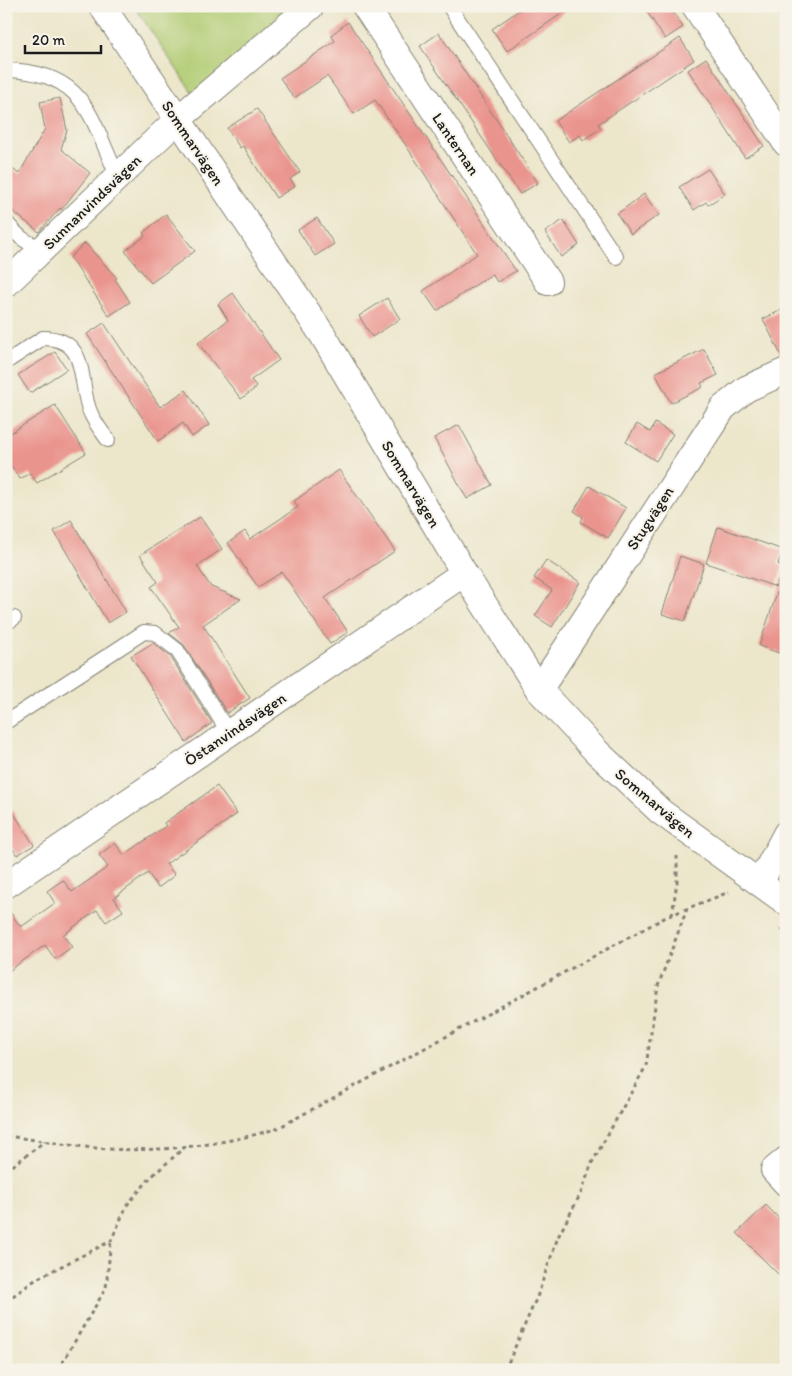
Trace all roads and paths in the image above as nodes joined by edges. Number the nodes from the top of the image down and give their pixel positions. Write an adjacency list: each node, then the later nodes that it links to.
1 (102, 6): 9 (street, Sommarvägen)
2 (310, 6): 9 (street)
3 (365, 6): 15 (street, Lanternan)
4 (449, 6): 14 (lane)
5 (695, 6): 10 (street)
6 (782, 6): 7 (lane)
7 (786, 12)
8 (6, 70): 11 (lane)
9 (177, 120): 11 (street, Sunnanvindsvägen); 20 (street, Sommarvägen)
10 (786, 143)
11 (118, 177): 13 (street, Sunnanvindsvägen)
12 (6, 222): 13 (lane)
13 (45, 247): 16 (street, Sunnanvindsvägen)
14 (616, 257)
15 (548, 282)
16 (6, 284)
17 (6, 362): 19 (lane)
18 (786, 370): 21 (street, Stugvägen)
19 (108, 440)
20 (464, 573): 21 (street, Sommarvägen); 23 (street, Östanvindsvägen)
21 (539, 690): 24 (street, Sommarvägen)
22 (6, 722): 23 (lane)
23 (229, 733): 27 (street, Östanvindsvägen)
24 (676, 823): 26 (street, Sommarvägen); 30 (path)
25 (786, 834): 26 (street)
26 (760, 883): 28 (street, Sommarvägen); 29 (path)
27 (6, 885)
28 (786, 902)
29 (688, 908): 30 (path); 40 (path)
30 (672, 915): 33 (path)
31 (6, 1136): 32 (path)
32 (46, 1141): 33 (path); 35 (path)
33 (186, 1146): 37 (path)
34 (786, 1160): 36 (street)
35 (6, 1171)
36 (786, 1183)
37 (111, 1241): 38 (path); 39 (path)
38 (6, 1302)
39 (58, 1370)
40 (505, 1370)

